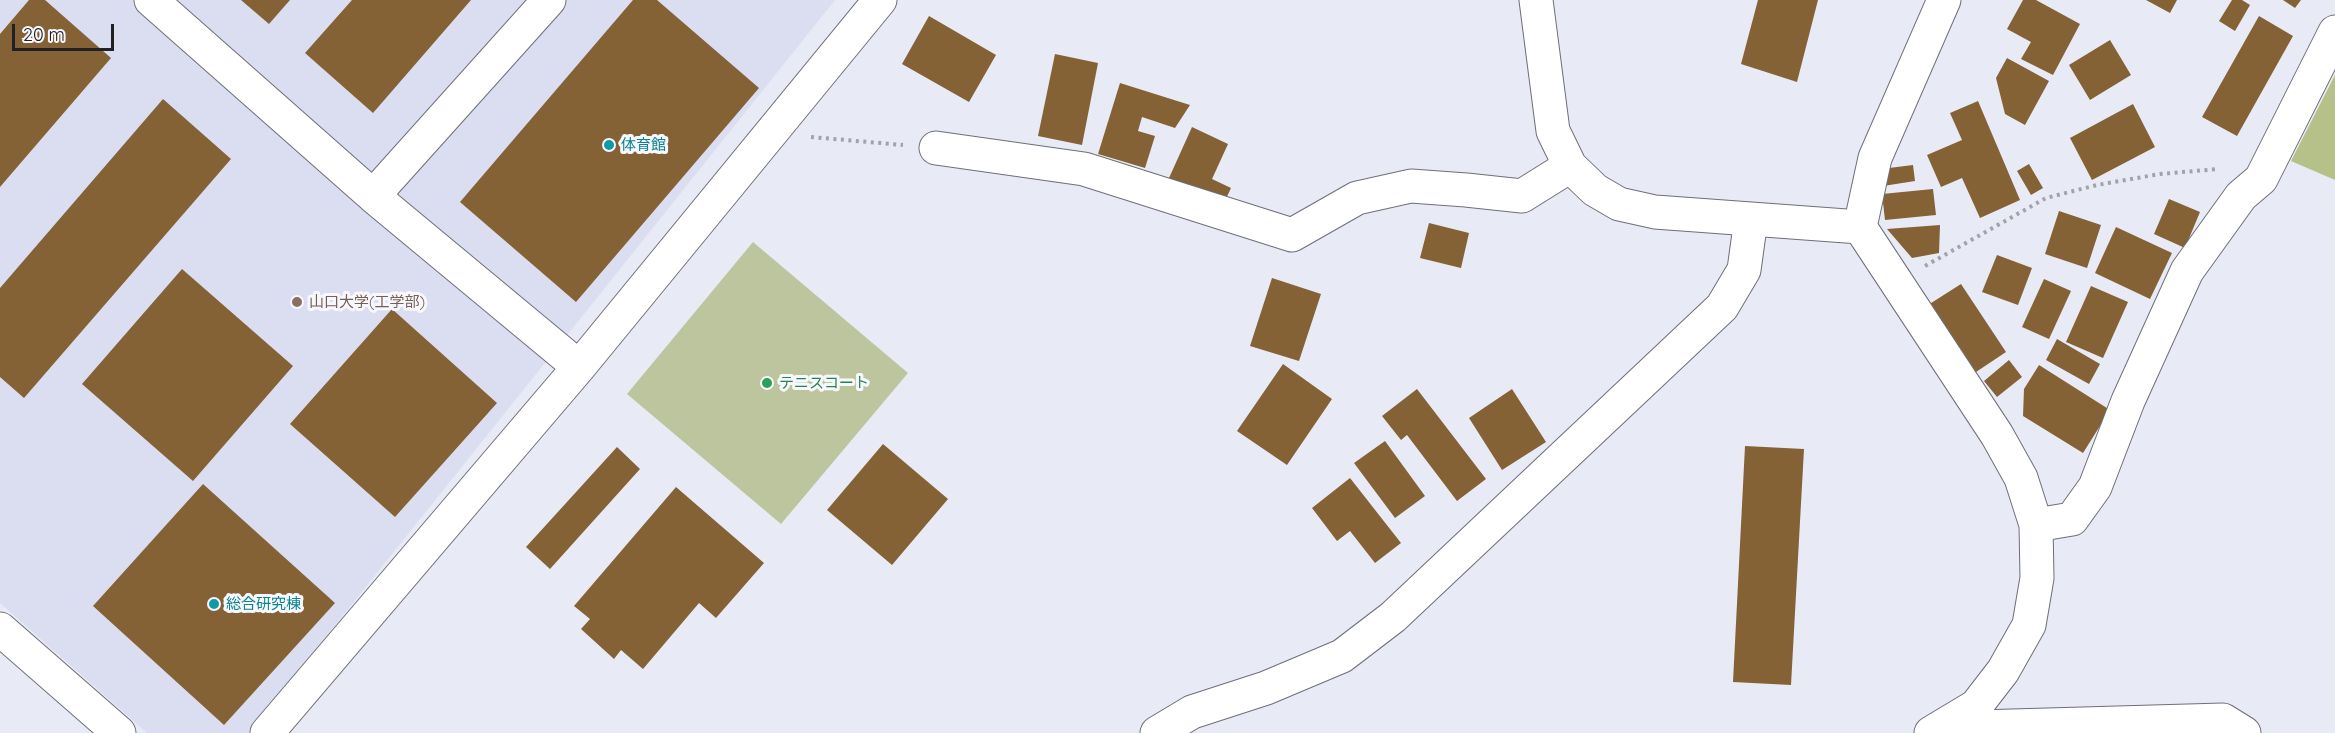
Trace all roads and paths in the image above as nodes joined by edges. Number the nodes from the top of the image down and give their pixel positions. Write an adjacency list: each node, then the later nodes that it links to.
1 (151, 0): 11 (street)
2 (549, 0): 11 (street)
3 (880, 0): 7 (street)
4 (1536, 0): 9 (street)
5 (1944, 0): 13 (street)
6 (2335, 32): 10 (street)
7 (771, 133): 8 (path); 15 (street)
8 (936, 148): 9 (street)
9 (1570, 166): 12 (street)
10 (2261, 179): 14 (path); 16 (street)
11 (373, 196): 15 (street)
12 (1752, 219): 13 (street); 21 (street)
13 (1860, 227): 14 (street)
14 (1899, 287): 16 (street)
15 (579, 367): 20 (street)
16 (2036, 525): 18 (street)
17 (0, 629): 19 (street)
18 (1937, 731): 22 (street)
19 (118, 733)
20 (267, 733)
21 (1157, 733)
22 (2244, 733)

